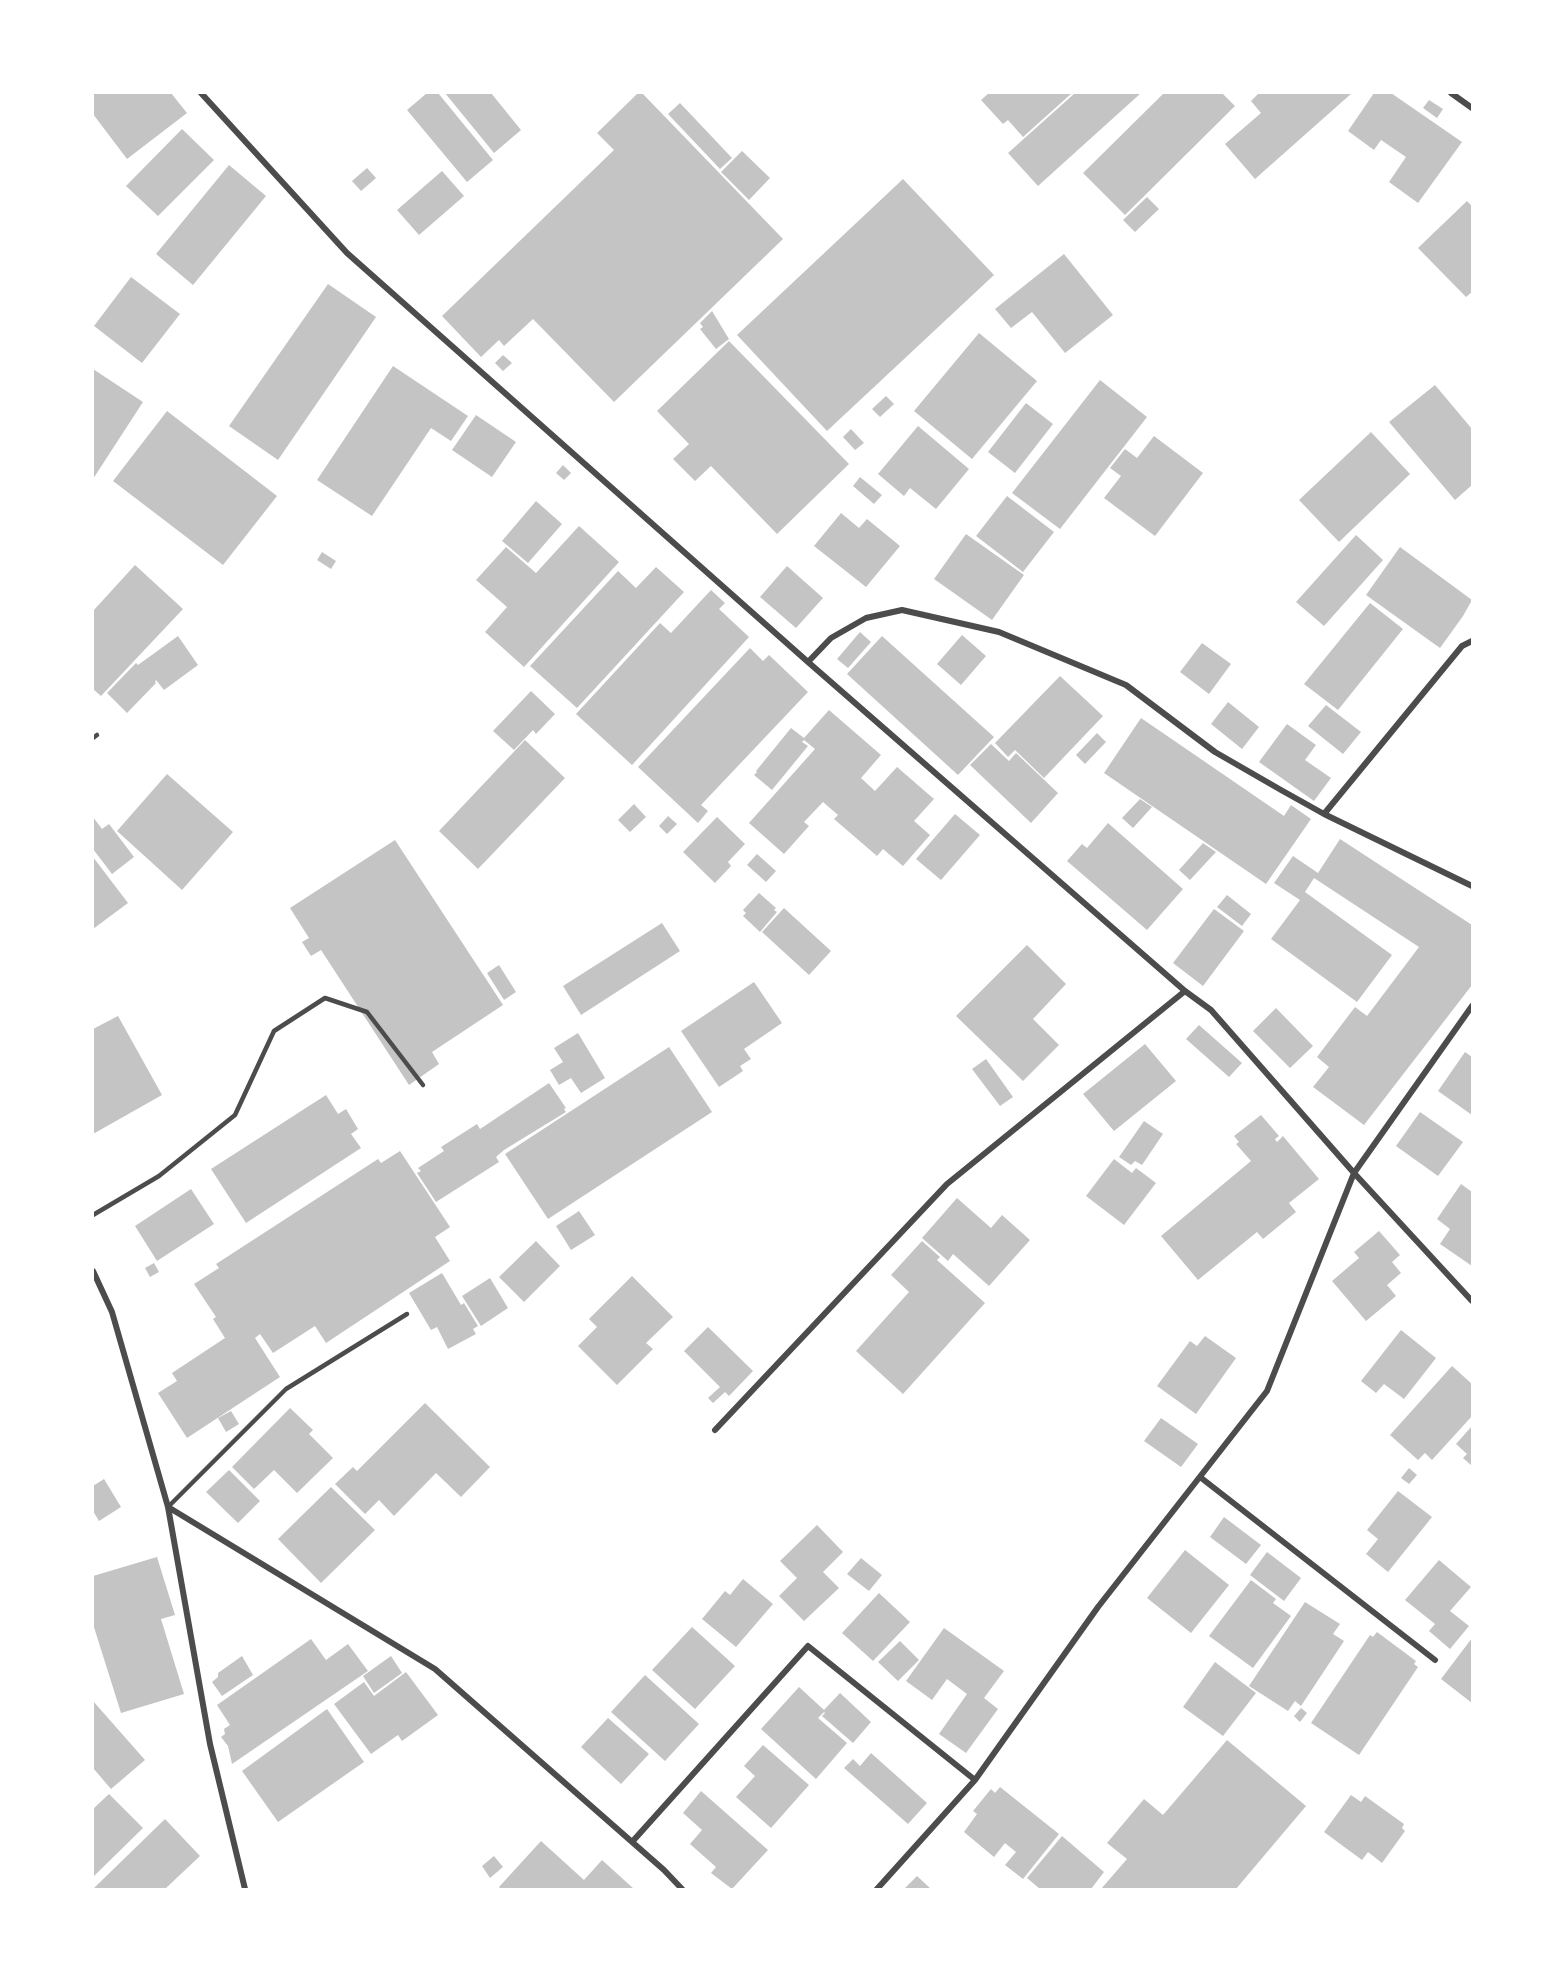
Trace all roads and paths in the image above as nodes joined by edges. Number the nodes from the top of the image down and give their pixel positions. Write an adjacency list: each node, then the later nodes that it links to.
1 (201, 93): 5 (street)
2 (1450, 93): 3 (street)
3 (1472, 108)
4 (1472, 641): 6 (street)
5 (808, 662): 6 (street); 8 (street)
6 (1324, 814): 7 (street)
7 (1472, 886)
8 (1185, 991): 11 (street); 16 (street)
9 (1472, 1006): 11 (street)
10 (423, 1085): 12 (lane)
11 (1354, 1173): 14 (street); 17 (street)
12 (93, 1215)
13 (93, 1271): 18 (street)
14 (1472, 1301)
15 (407, 1314): 18 (lane)
16 (715, 1430)
17 (1200, 1477): 19 (street); 20 (street)
18 (168, 1508): 21 (street); 22 (street)
19 (1435, 1660)
20 (975, 1780): 21 (street); 24 (street)
21 (632, 1842): 23 (street)
22 (245, 1889)
23 (682, 1889)
24 (877, 1889)

